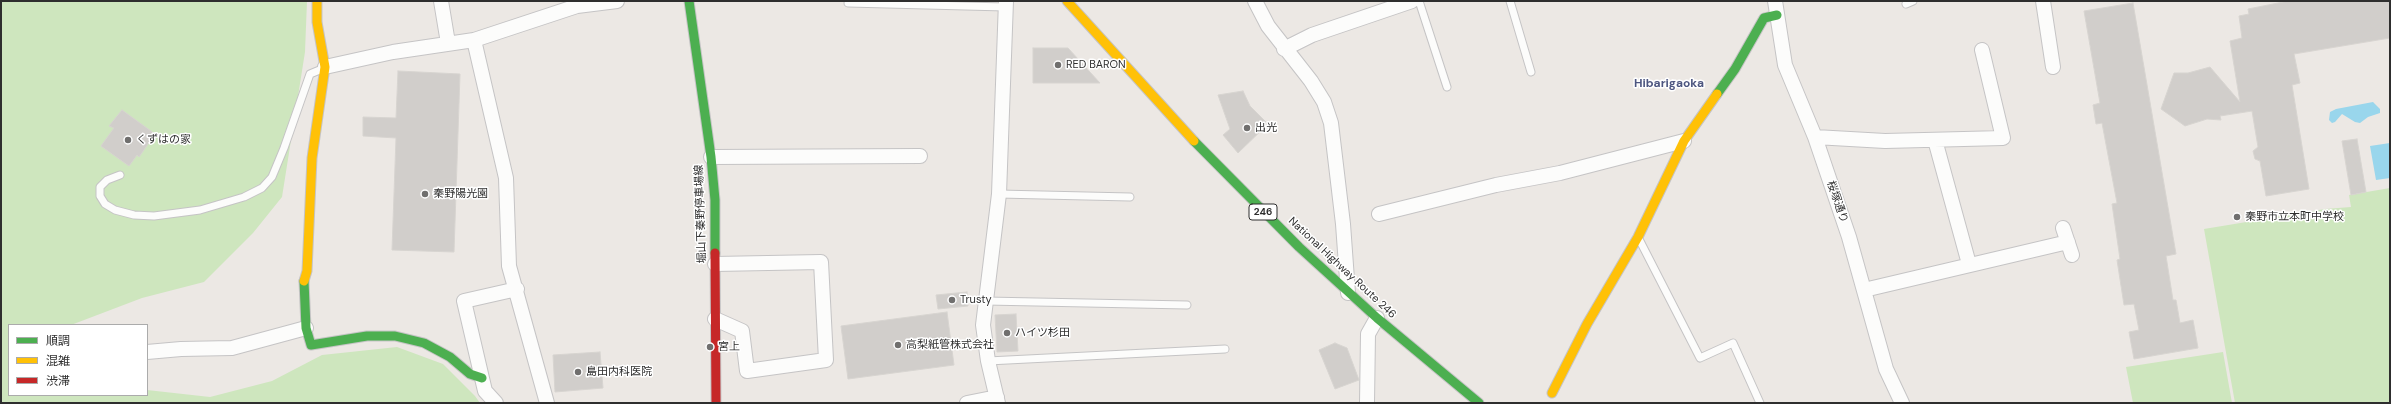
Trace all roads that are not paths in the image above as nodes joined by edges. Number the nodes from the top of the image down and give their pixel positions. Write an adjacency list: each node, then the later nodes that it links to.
1 (317, 1): 20 (main road)
2 (441, 1): 17 (street)
3 (617, 1): 16 (street)
4 (689, 1): 28 (main road, 堀山下秦野停車場線)
5 (1067, 1): 39 (main road, National Highway Route 246 / 246)
6 (1255, 1): 18 (street)
7 (1412, 1): 18 (street)
8 (1419, 1): 23 (lane)
9 (1510, 1): 22 (lane)
10 (1913, 1): 14 (lane)
11 (2043, 1): 21 (street)
12 (848, 3): 13 (lane)
13 (1006, 4): 30 (street)
14 (1906, 4)
15 (1776, 8): 24 (street, 桜塚通り); 26 (main road)
16 (474, 40): 17 (street); 37 (street)
17 (448, 44): 20 (street)
18 (1284, 49): 39 (street)
19 (1982, 50): 25 (street)
20 (325, 67): 29 (lane); 44 (main road)
21 (2053, 67)
22 (1531, 72)
23 (1446, 87)
24 (1815, 137): 25 (street); 38 (street, 桜塚通り)
25 (1935, 140): 36 (street)
26 (1684, 141): 32 (street); 34 (main road)
27 (920, 156): 28 (street)
28 (711, 157): 35 (main road, 堀山下秦野停車場線)
29 (120, 175)
30 (999, 194): 31 (lane); 40 (street)
31 (1130, 198)
32 (1379, 214)
33 (2063, 228): 36 (street)
34 (1638, 237): 49 (main road); 57 (lane)
35 (715, 264): 43 (main road, 堀山下秦野停車場線); 43 (street)
36 (1969, 264): 38 (street)
37 (516, 288): 48 (street); 52 (street)
38 (1864, 290): 58 (street, 桜塚通り)
39 (1348, 293): 42 (main road, National Highway Route 246 / 246)
40 (986, 301): 41 (lane); 47 (street)
41 (1186, 305)
42 (1377, 318): 55 (street); 56 (main road, National Highway Route 246 / 246)
43 (715, 319): 53 (main road, 堀山下秦野停車場線)
44 (306, 328): 46 (street); 48 (main road)
45 (1225, 349): 47 (lane)
46 (148, 352)
47 (988, 361): 50 (street)
48 (482, 378): 51 (street)
49 (1552, 393)
50 (997, 400): 54 (street)
51 (496, 403)
52 (547, 403)
53 (716, 403)
54 (967, 403)
55 (1367, 403)
56 (1479, 403)
57 (1760, 403)
58 (1902, 403)

